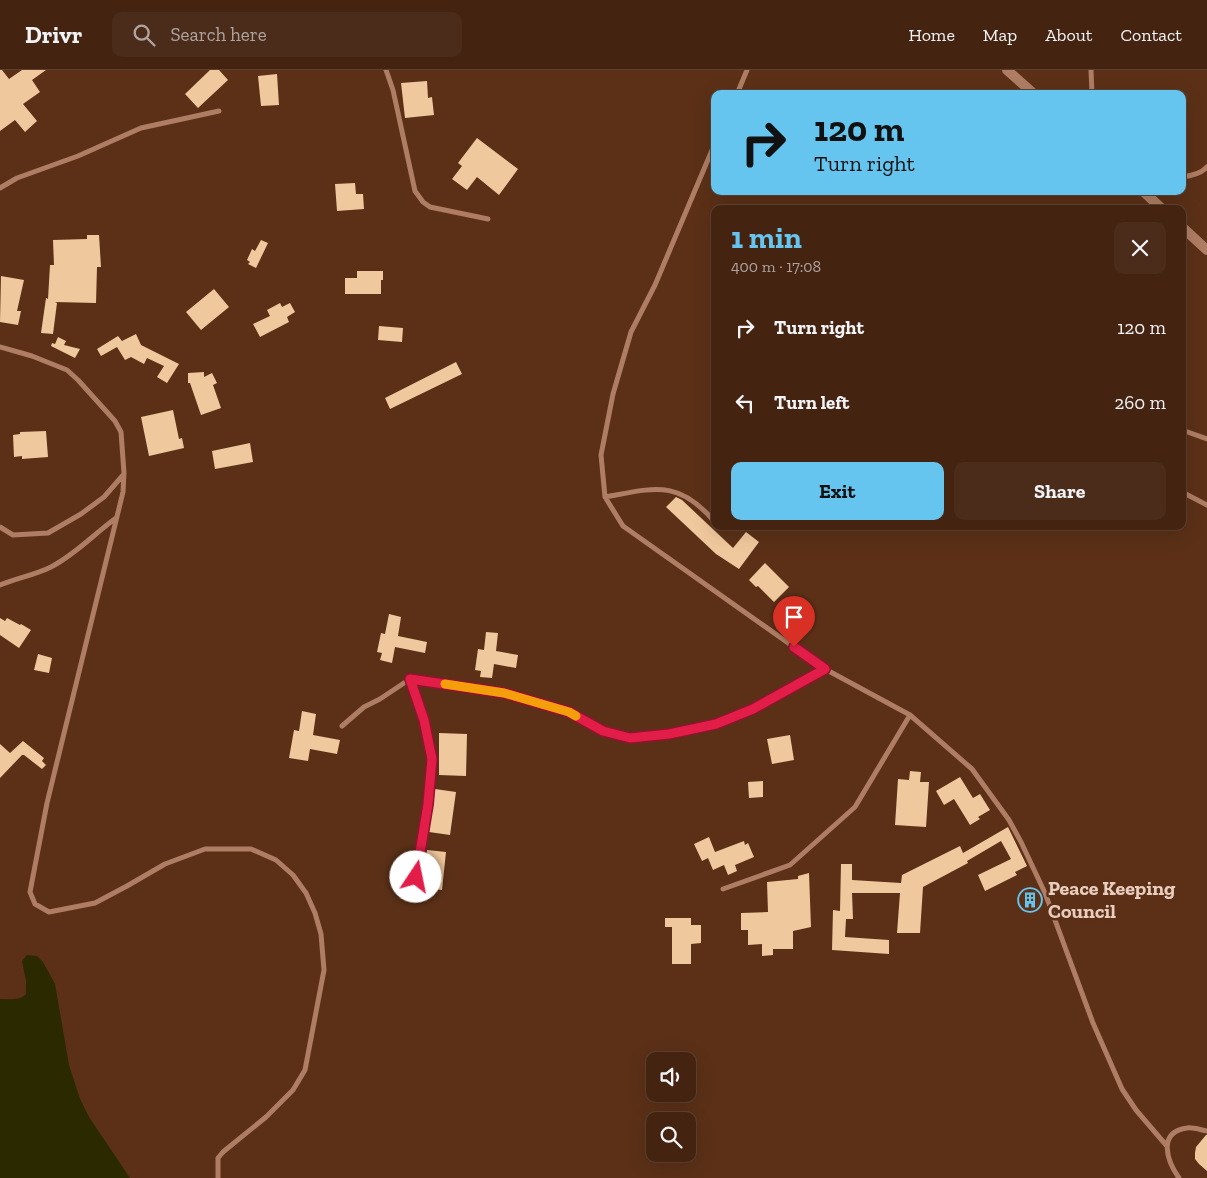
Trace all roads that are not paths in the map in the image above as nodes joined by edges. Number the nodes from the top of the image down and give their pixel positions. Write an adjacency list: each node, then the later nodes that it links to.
1 (386, 70): 15 (street)
2 (747, 70): 5 (street)
3 (1007, 70): 6 (street)
4 (1091, 70): 7 (street)
5 (738, 90)
6 (1030, 90)
7 (1092, 90)
8 (219, 111): 12 (street)
9 (711, 152): 23 (street)
10 (1207, 167): 11 (street)
11 (1186, 177)
12 (0, 188)
13 (1147, 195): 14 (street)
14 (1158, 205)
15 (488, 219)
16 (1186, 231): 17 (street)
17 (1207, 250)
18 (0, 346): 21 (street)
19 (1186, 431): 20 (street)
20 (1207, 439)
21 (124, 473): 25 (street); 27 (street)
22 (1186, 494): 24 (street)
23 (605, 497): 26 (street); 29 (street)
24 (1207, 505)
25 (117, 517): 28 (street); 37 (street)
26 (711, 517)
27 (0, 527)
28 (0, 585)
29 (825, 669): 30 (street); 31 (street)
30 (410, 679): 32 (street); 33 (street)
31 (910, 715): 34 (street); 36 (street)
32 (342, 726)
33 (416, 877)
34 (722, 889)
35 (1207, 1131): 36 (street)
36 (1166, 1145): 38 (street)
37 (218, 1178)
38 (1179, 1178)

